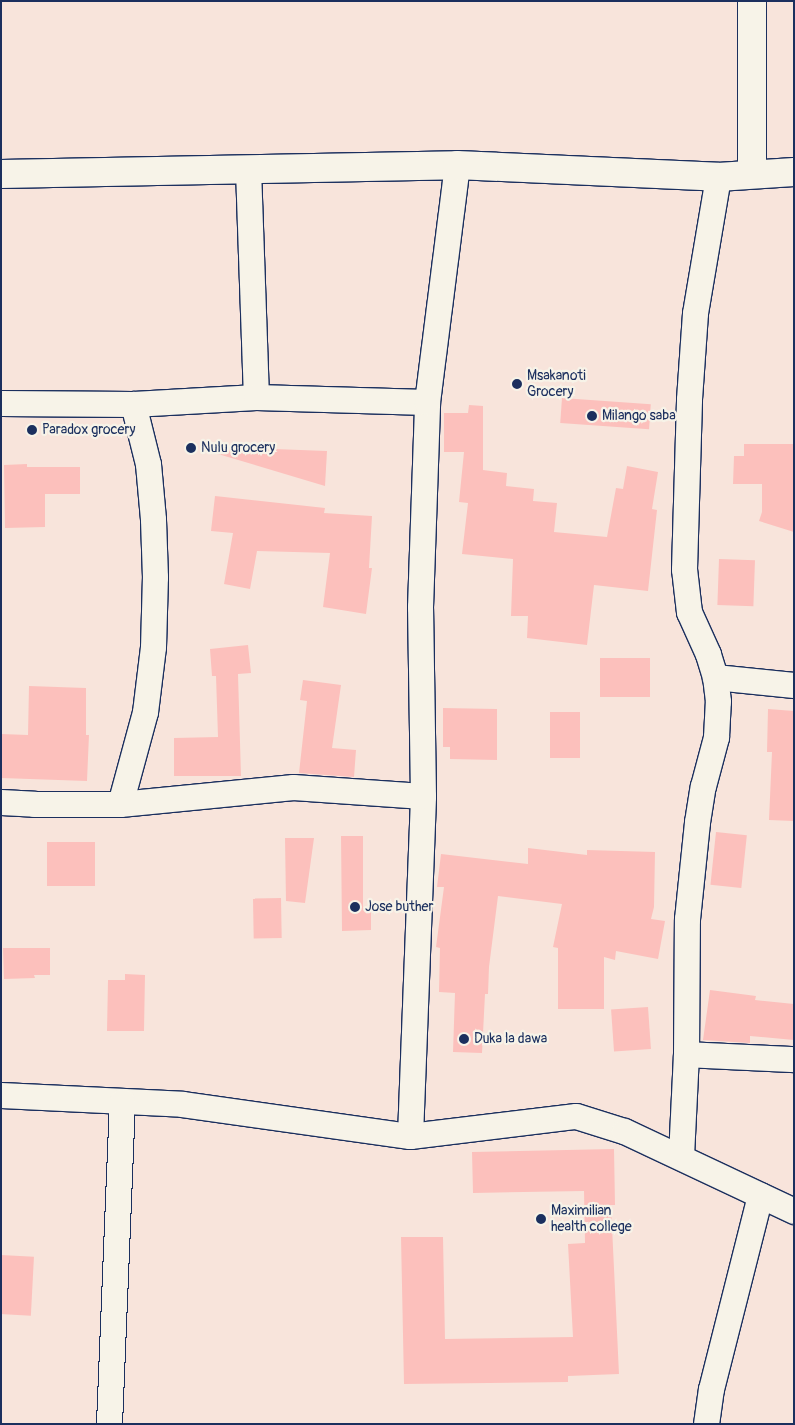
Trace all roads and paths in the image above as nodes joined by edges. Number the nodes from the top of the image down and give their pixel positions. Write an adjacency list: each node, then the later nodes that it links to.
1 (752, 1): 6 (main road)
2 (457, 165): 3 (main road); 7 (main road); 9 (street)
3 (248, 169): 5 (main road); 8 (street)
4 (794, 172): 6 (main road)
5 (1, 174)
6 (752, 174): 7 (main road)
7 (718, 177): 12 (street)
8 (256, 397): 9 (street); 11 (street)
9 (427, 402): 14 (street)
10 (1, 404): 11 (street)
11 (133, 404): 16 (street)
12 (715, 677): 13 (street); 17 (street)
13 (794, 686)
14 (423, 796): 16 (street); 21 (street)
15 (1, 802): 16 (street)
16 (120, 804)
17 (686, 1054): 18 (street); 22 (street)
18 (794, 1059)
19 (1, 1095): 20 (street)
20 (122, 1101): 21 (street); 25 (street)
21 (410, 1136): 22 (street)
22 (681, 1156): 23 (street)
23 (760, 1194): 24 (street); 26 (street)
24 (794, 1212)
25 (109, 1424)
26 (706, 1424)

